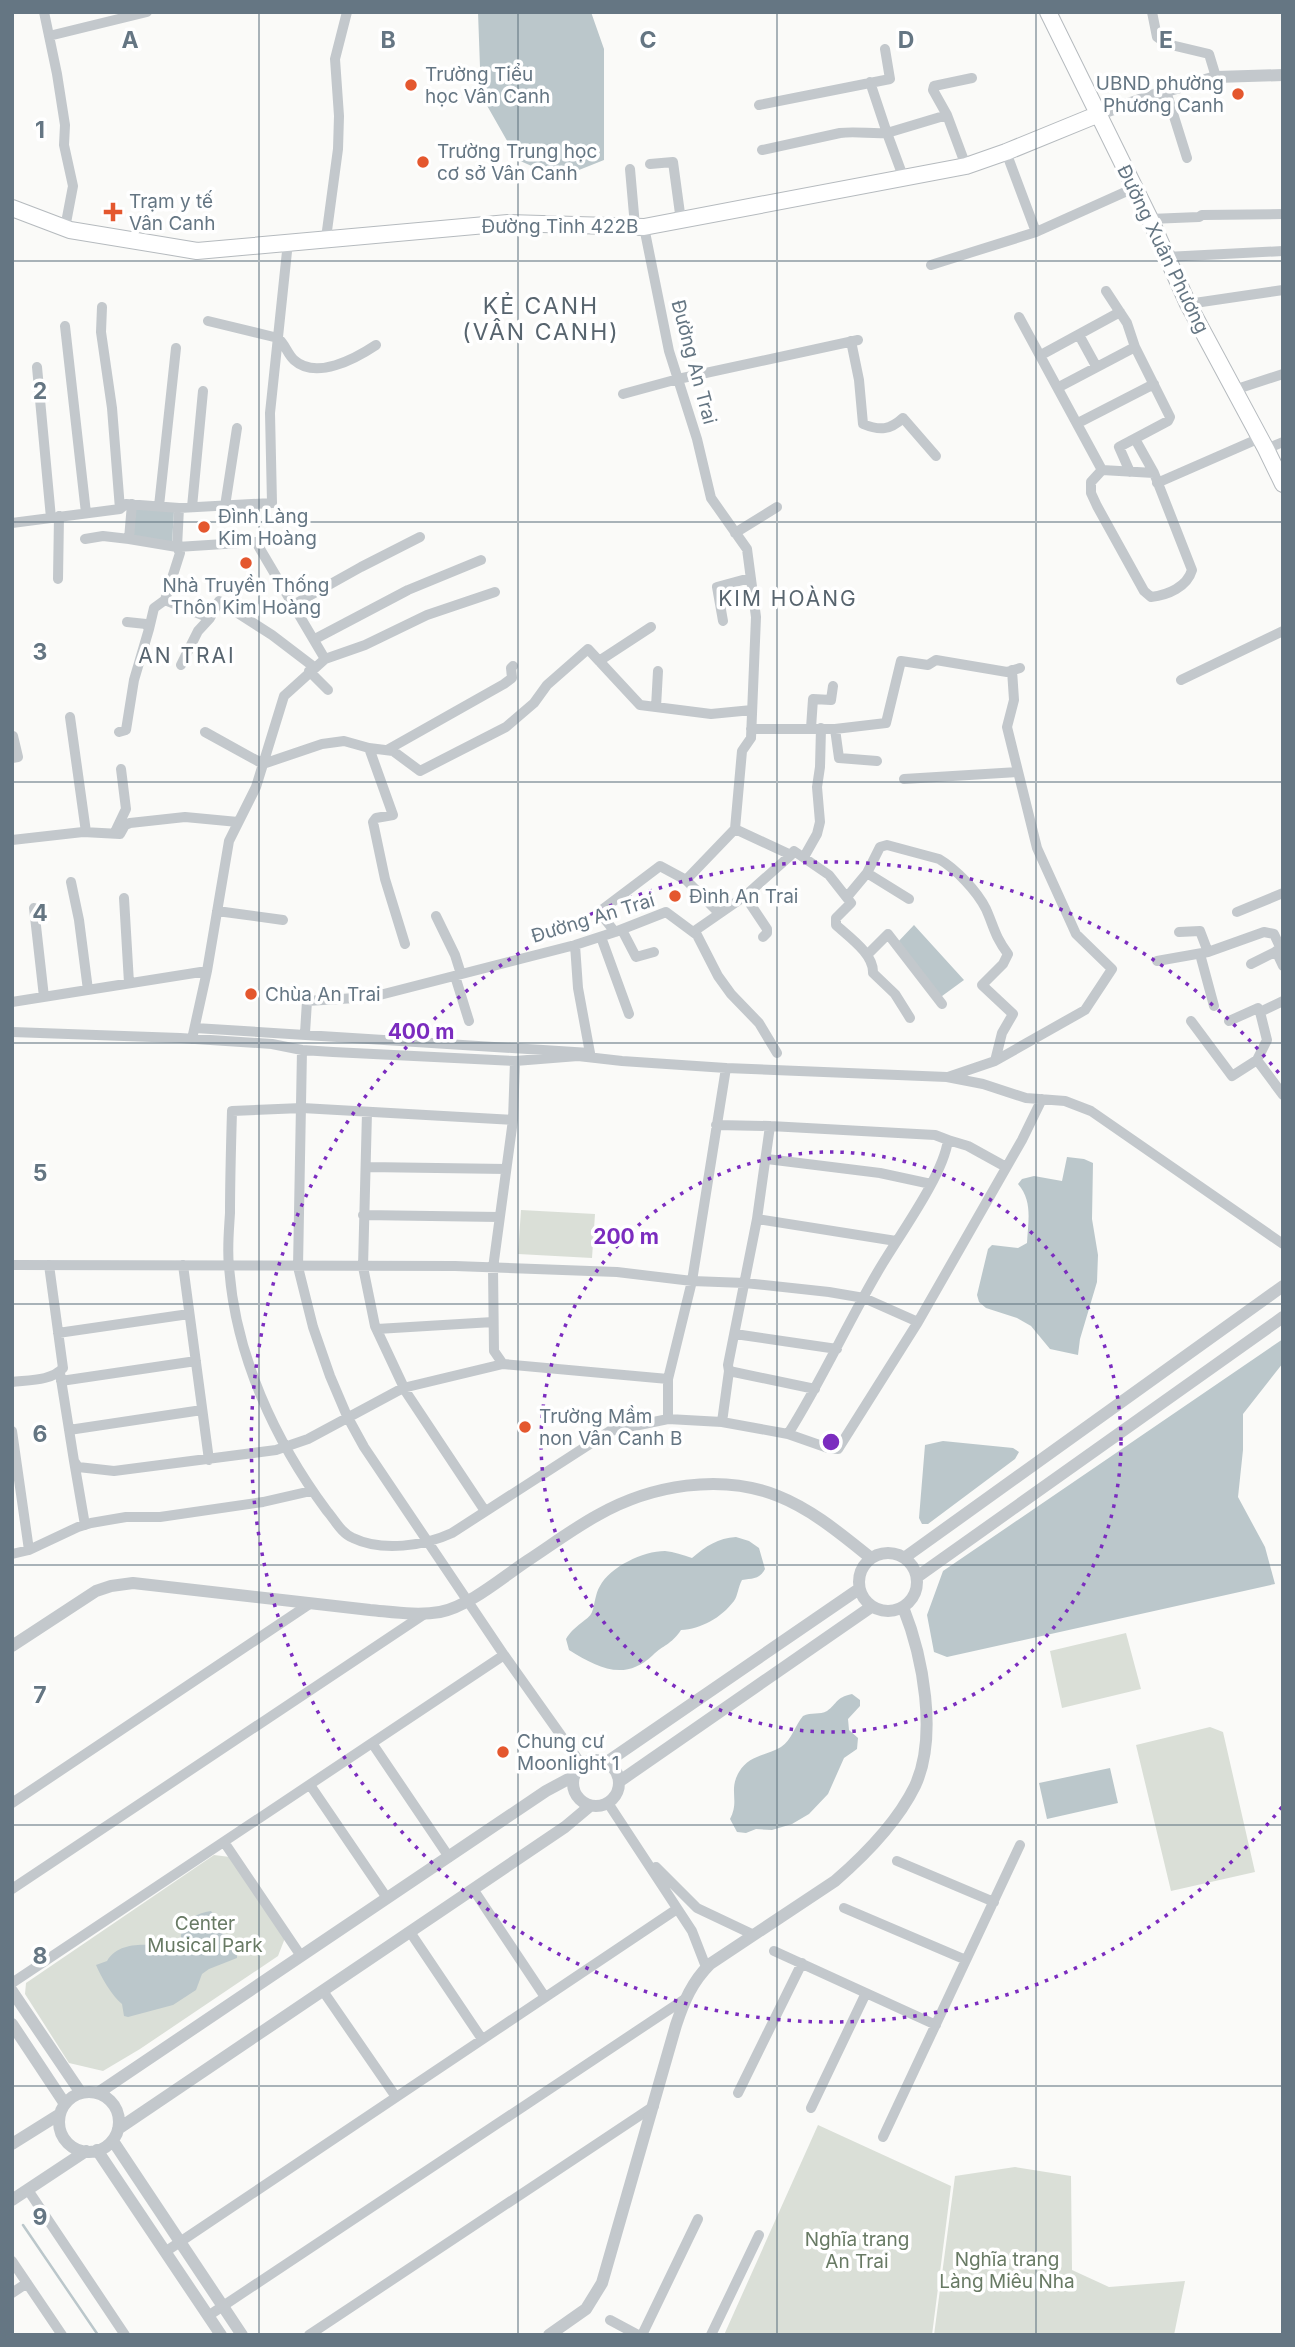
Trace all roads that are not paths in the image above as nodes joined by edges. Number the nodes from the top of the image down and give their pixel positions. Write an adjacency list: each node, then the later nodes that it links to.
1 (44, 12): 6 (street)
2 (146, 12): 6 (street)
3 (347, 12): 32 (street)
4 (1048, 12): 14 (main road, Đường Xuân Phương)
5 (1152, 12): 9 (street)
6 (49, 36): 30 (street)
7 (885, 50): 11 (street)
8 (1283, 75): 9 (street)
9 (1216, 77): 12 (street)
10 (972, 78): 15 (street)
11 (870, 82): 13 (street); 16 (street)
12 (1166, 91): 14 (street); 19 (street)
13 (759, 105)
14 (1099, 114): 18 (main road, Đường Tỉnh 422B); 24 (main road, Đường Xuân Phương)
15 (947, 115): 16 (street); 21 (street)
16 (887, 133): 17 (street); 23 (street)
17 (762, 150)
18 (1006, 152): 21 (main road, Đường Tỉnh 422B); 31 (street)
19 (1187, 159)
20 (650, 164): 28 (street)
21 (966, 166): 23 (main road, Đường Tỉnh 422B)
22 (630, 169): 29 (street, Đường An Trai)
23 (904, 179): 28 (main road, Đường Tỉnh 422B)
24 (1134, 188): 27 (main road, Đường Xuân Phương); 31 (street)
25 (12, 208): 30 (main road, Đường Tỉnh 422B)
26 (1283, 214): 27 (street)
27 (1150, 219): 35 (main road, Đường Xuân Phương)
28 (681, 221): 29 (main road, Đường Tỉnh 422B)
29 (639, 226): 32 (main road, Đường Tỉnh 422B); 54 (street, Đường An Trai)
30 (65, 228): 33 (main road, Đường Tỉnh 422B)
31 (1037, 232): 36 (street)
32 (326, 238): 33 (main road, Đường Tỉnh 422B)
33 (288, 242): 46 (street)
34 (1283, 251): 35 (street)
35 (1166, 257): 39 (main road, Đường Xuân Phương)
36 (931, 265)
37 (1283, 290): 39 (street)
38 (1106, 291): 41 (street)
39 (1188, 304): 57 (main road, Đường Xuân Phương)
40 (102, 307): 76 (street)
41 (1120, 312): 45 (street); 48 (street)
42 (1019, 317): 50 (street)
43 (208, 321): 46 (street)
44 (65, 326): 77 (street)
45 (1079, 335): 50 (street); 52 (street)
46 (278, 338): 47 (street); 72 (street)
47 (376, 345)
48 (1135, 347): 52 (street); 55 (street)
49 (176, 348): 71 (street)
50 (1041, 355): 56 (street)
51 (37, 366): 78 (street)
52 (1096, 366): 56 (street)
53 (1283, 374): 57 (street)
54 (678, 379): 59 (street); 65 (street); 80 (street, Đường An Trai)
55 (1154, 384): 60 (street); 62 (street)
56 (1059, 387): 60 (street)
57 (1234, 390): 63 (main road, Đường Xuân Phương)
58 (203, 391): 73 (street)
59 (623, 394)
60 (1078, 423): 66 (street)
61 (237, 428): 72 (street)
62 (1135, 439): 67 (street); 68 (street)
63 (1263, 443): 64 (street); 68 (street); 69 (main road, Đường Xuân Phương)
64 (1283, 443)
65 (936, 456)
66 (1102, 470): 67 (street); 68 (street)
67 (1130, 472): 68 (street)
68 (1156, 478)
69 (1283, 484)
70 (132, 504): 71 (street); 76 (street); 83 (street)
71 (159, 506): 75 (street)
72 (225, 506): 73 (street)
73 (192, 507): 75 (street)
74 (777, 507): 80 (street)
75 (179, 508): 84 (street)
76 (120, 509): 77 (street)
77 (86, 513): 78 (street)
78 (55, 517): 79 (street); 87 (street)
79 (12, 523)
80 (736, 533): 86 (street, Đường An Trai)
81 (420, 537): 90 (street)
82 (85, 539): 83 (street)
83 (129, 539): 84 (street)
84 (177, 547): 89 (street); 90 (street)
85 (481, 560): 97 (street)
86 (750, 578): 92 (street); 108 (street, Đường An Trai)
87 (58, 579)
88 (495, 592): 98 (street)
89 (165, 600): 91 (street); 95 (street)
90 (293, 605): 97 (street)
91 (209, 618): 100 (street); 102 (street)
92 (723, 621)
93 (127, 622): 95 (street)
94 (651, 627): 99 (street)
95 (149, 629): 113 (street)
96 (1283, 631): 104 (street)
97 (316, 639): 98 (street)
98 (325, 659): 102 (street)
99 (599, 661): 107 (street); 117 (street)
100 (181, 665)
101 (513, 666): 117 (street)
102 (312, 669): 106 (street); 120 (street)
103 (658, 671): 107 (street)
104 (1181, 680)
105 (833, 686): 110 (street)
106 (328, 690)
107 (656, 707): 108 (street)
108 (752, 710): 111 (street, Đường An Trai)
109 (70, 716): 126 (street)
110 (816, 728): 111 (street); 112 (street); 130 (street)
111 (751, 729): 125 (street, Đường An Trai)
112 (835, 729): 119 (street); 122 (street)
113 (119, 732)
114 (205, 732): 120 (street)
115 (13, 736): 118 (street)
116 (369, 748): 117 (street); 120 (street); 150 (street)
117 (387, 750)
118 (12, 758)
119 (877, 761)
120 (263, 764): 124 (street)
121 (121, 769): 127 (street)
122 (1018, 772): 123 (street); 181 (street)
123 (904, 779)
124 (238, 822): 127 (street); 140 (street)
125 (735, 830): 129 (street); 132 (street)
126 (86, 832): 127 (street); 128 (street)
127 (117, 834)
128 (12, 840)
129 (790, 855): 130 (street); 135 (street)
130 (804, 857): 136 (street)
131 (867, 873): 136 (street); 138 (street); 181 (street)
132 (686, 880): 142 (street); 145 (street)
133 (71, 882): 162 (street)
134 (1283, 894): 141 (street)
135 (745, 896): 142 (street); 149 (street)
136 (847, 897): 155 (street)
137 (124, 898): 161 (street)
138 (909, 899)
139 (34, 908): 163 (street)
140 (217, 911): 144 (street); 159 (street)
141 (1237, 912)
142 (719, 913): 146 (street)
143 (436, 916): 160 (street)
144 (283, 920)
145 (619, 931): 146 (street, Đường An Trai); 148 (street, Đường An Trai); 153 (street)
146 (693, 932): 178 (street)
147 (1179, 932): 154 (street)
148 (601, 937): 151 (street, Đường An Trai); 169 (street)
149 (763, 937)
150 (405, 944)
151 (575, 945): 160 (street, Đường An Trai); 175 (street)
152 (1280, 949): 154 (street); 157 (street); 158 (street)
153 (654, 952)
154 (1204, 953): 156 (street); 167 (street)
155 (867, 955): 166 (street); 170 (street)
156 (1157, 961)
157 (1251, 964)
158 (1283, 965)
159 (207, 971): 161 (street); 176 (street)
160 (458, 975): 171 (street); 175 (street, Đường An Trai)
161 (129, 983): 162 (street)
162 (88, 990): 163 (street)
163 (44, 997): 165 (street)
164 (1283, 1001): 168 (street)
165 (12, 1002)
166 (942, 1004)
167 (1214, 1006)
168 (1260, 1013): 173 (street); 179 (street)
169 (629, 1014)
170 (910, 1018)
171 (469, 1021)
172 (1191, 1021): 179 (street)
173 (1230, 1021)
174 (12, 1032): 176 (street)
175 (305, 1033): 176 (street)
176 (193, 1034): 177 (street)
177 (302, 1050): 180 (street); 186 (street)
178 (777, 1053)
179 (1257, 1060): 184 (street)
180 (515, 1061): 182 (street); 188 (street)
181 (995, 1061): 183 (street)
182 (726, 1068): 183 (street); 189 (street)
183 (947, 1077): 185 (street)
184 (1283, 1094)
185 (1042, 1098): 194 (street); 201 (street)
186 (302, 1108): 187 (street); 205 (street); 206 (street)
187 (367, 1112): 188 (street); 193 (street)
188 (513, 1120): 195 (street)
189 (716, 1125): 190 (street); 209 (street)
190 (770, 1126): 191 (street); 192 (street)
191 (948, 1140): 194 (street); 196 (street)
192 (767, 1159): 196 (street); 199 (street)
193 (367, 1167): 195 (street); 197 (street)
194 (1006, 1167): 216 (street)
195 (506, 1169): 198 (street)
196 (931, 1184): 200 (street)
197 (363, 1215): 198 (street); 207 (street)
198 (499, 1217): 208 (street)
199 (757, 1219): 200 (street); 210 (street)
200 (896, 1241): 212 (street)
201 (1283, 1244)
202 (12, 1265): 203 (street)
203 (49, 1265): 204 (street); 218 (street)
204 (183, 1265): 205 (street); 213 (street)
205 (229, 1266): 206 (street); 237 (street)
206 (298, 1267): 207 (street); 230 (street)
207 (363, 1267): 208 (street); 217 (street)
208 (493, 1268): 209 (street); 215 (street)
209 (692, 1281): 210 (street); 225 (street)
210 (745, 1283): 212 (street); 219 (street)
211 (1283, 1286): 248 (street)
212 (864, 1298): 216 (street); 220 (street)
213 (189, 1314): 218 (street); 221 (street)
214 (1283, 1317): 249 (street)
215 (493, 1322): 217 (street); 222 (street)
216 (918, 1322): 235 (street)
217 (377, 1329): 227 (street)
218 (58, 1333): 224 (street)
219 (735, 1334): 220 (street); 223 (street)
220 (836, 1349): 228 (street)
221 (196, 1361): 224 (street); 229 (street)
222 (503, 1364): 225 (street); 227 (street)
223 (729, 1371): 228 (street); 232 (street)
224 (61, 1377): 226 (street); 233 (street)
225 (668, 1379): 231 (street)
226 (12, 1382)
227 (403, 1388): 230 (street); 242 (street)
228 (815, 1389): 235 (street)
229 (202, 1410): 233 (street); 238 (street)
230 (347, 1416): 237 (street); 244 (street)
231 (668, 1419): 232 (street); 242 (street)
232 (722, 1422): 235 (street)
233 (69, 1430): 239 (street)
234 (12, 1431): 236 (street)
235 (788, 1434)
236 (13, 1446): 241 (street)
237 (285, 1447): 238 (street); 240 (street)
238 (209, 1460): 239 (street)
239 (74, 1461): 243 (street)
240 (312, 1491): 243 (street); 244 (street)
241 (17, 1501): 245 (street)
242 (485, 1511): 244 (street)
243 (85, 1525): 245 (street)
244 (429, 1542): 251 (street)
245 (29, 1550): 246 (street)
246 (12, 1554)
247 (871, 1558): 248 (street); 250 (street); 251 (street)
248 (904, 1558): 249 (street)
249 (917, 1577): 254 (street)
250 (859, 1589): 253 (street); 259 (street)
251 (468, 1599): 255 (street); 257 (street)
252 (311, 1603): 255 (street); 256 (street); 263 (street)
253 (871, 1607): 254 (street); 261 (street)
254 (903, 1607): 278 (street)
255 (427, 1612): 271 (street)
256 (12, 1646)
257 (504, 1655): 258 (street); 260 (street)
258 (372, 1743): 262 (street); 268 (street)
259 (607, 1762): 260 (street); 261 (street)
260 (578, 1770): 265 (street); 268 (street)
261 (620, 1781): 264 (street)
262 (310, 1785): 266 (street); 273 (street)
263 (12, 1803)
264 (608, 1803): 265 (street); 269 (street)
265 (590, 1806): 272 (street)
266 (224, 1842): 280 (street); 284 (street)
267 (1020, 1845): 274 (street)
268 (449, 1857): 273 (street)
269 (646, 1859): 276 (street); 278 (street)
270 (897, 1861): 274 (street)
271 (12, 1889)
272 (473, 1889): 277 (street); 288 (street)
273 (387, 1898): 280 (street)
274 (994, 1902): 281 (street)
275 (845, 1908): 281 (street)
276 (677, 1909): 283 (street); 288 (street)
277 (410, 1932): 286 (street); 292 (street)
278 (754, 1935): 283 (street)
279 (774, 1951): 282 (street)
280 (301, 1956): 294 (street)
281 (966, 1961): 291 (street)
282 (802, 1963): 287 (street); 295 (street)
283 (706, 1968): 289 (street)
284 (12, 1983)
285 (12, 1991): 293 (street)
286 (323, 1991): 296 (street); 300 (street)
287 (866, 1993): 291 (street); 298 (street)
288 (545, 1997): 292 (street)
289 (685, 1999): 297 (street); 313 (street)
290 (12, 2024): 299 (street)
291 (936, 2025): 301 (street)
292 (482, 2039): 296 (street)
293 (81, 2093): 294 (street); 299 (street)
294 (98, 2093): 300 (street)
295 (738, 2093)
296 (396, 2097): 308 (street)
297 (654, 2106): 320 (street); 321 (street)
298 (811, 2108)
299 (63, 2109): 302 (street); 303 (street)
300 (115, 2135): 303 (street); 308 (street)
301 (883, 2137)
302 (12, 2144)
303 (92, 2151): 304 (street); 309 (street)
304 (28, 2190): 305 (street); 317 (street)
305 (12, 2200)
306 (698, 2219): 322 (street)
307 (759, 2235): 323 (street)
308 (179, 2242): 309 (street); 313 (street)
309 (165, 2252): 314 (street)
310 (12, 2261): 311 (street)
311 (27, 2283): 312 (street); 316 (street)
312 (12, 2293)
313 (222, 2306): 314 (street); 319 (street)
314 (208, 2316): 318 (street)
315 (610, 2320): 322 (street)
316 (62, 2335)
317 (125, 2335)
318 (221, 2335)
319 (242, 2335)
320 (309, 2335)
321 (549, 2335)
322 (640, 2335)
323 (711, 2335)

